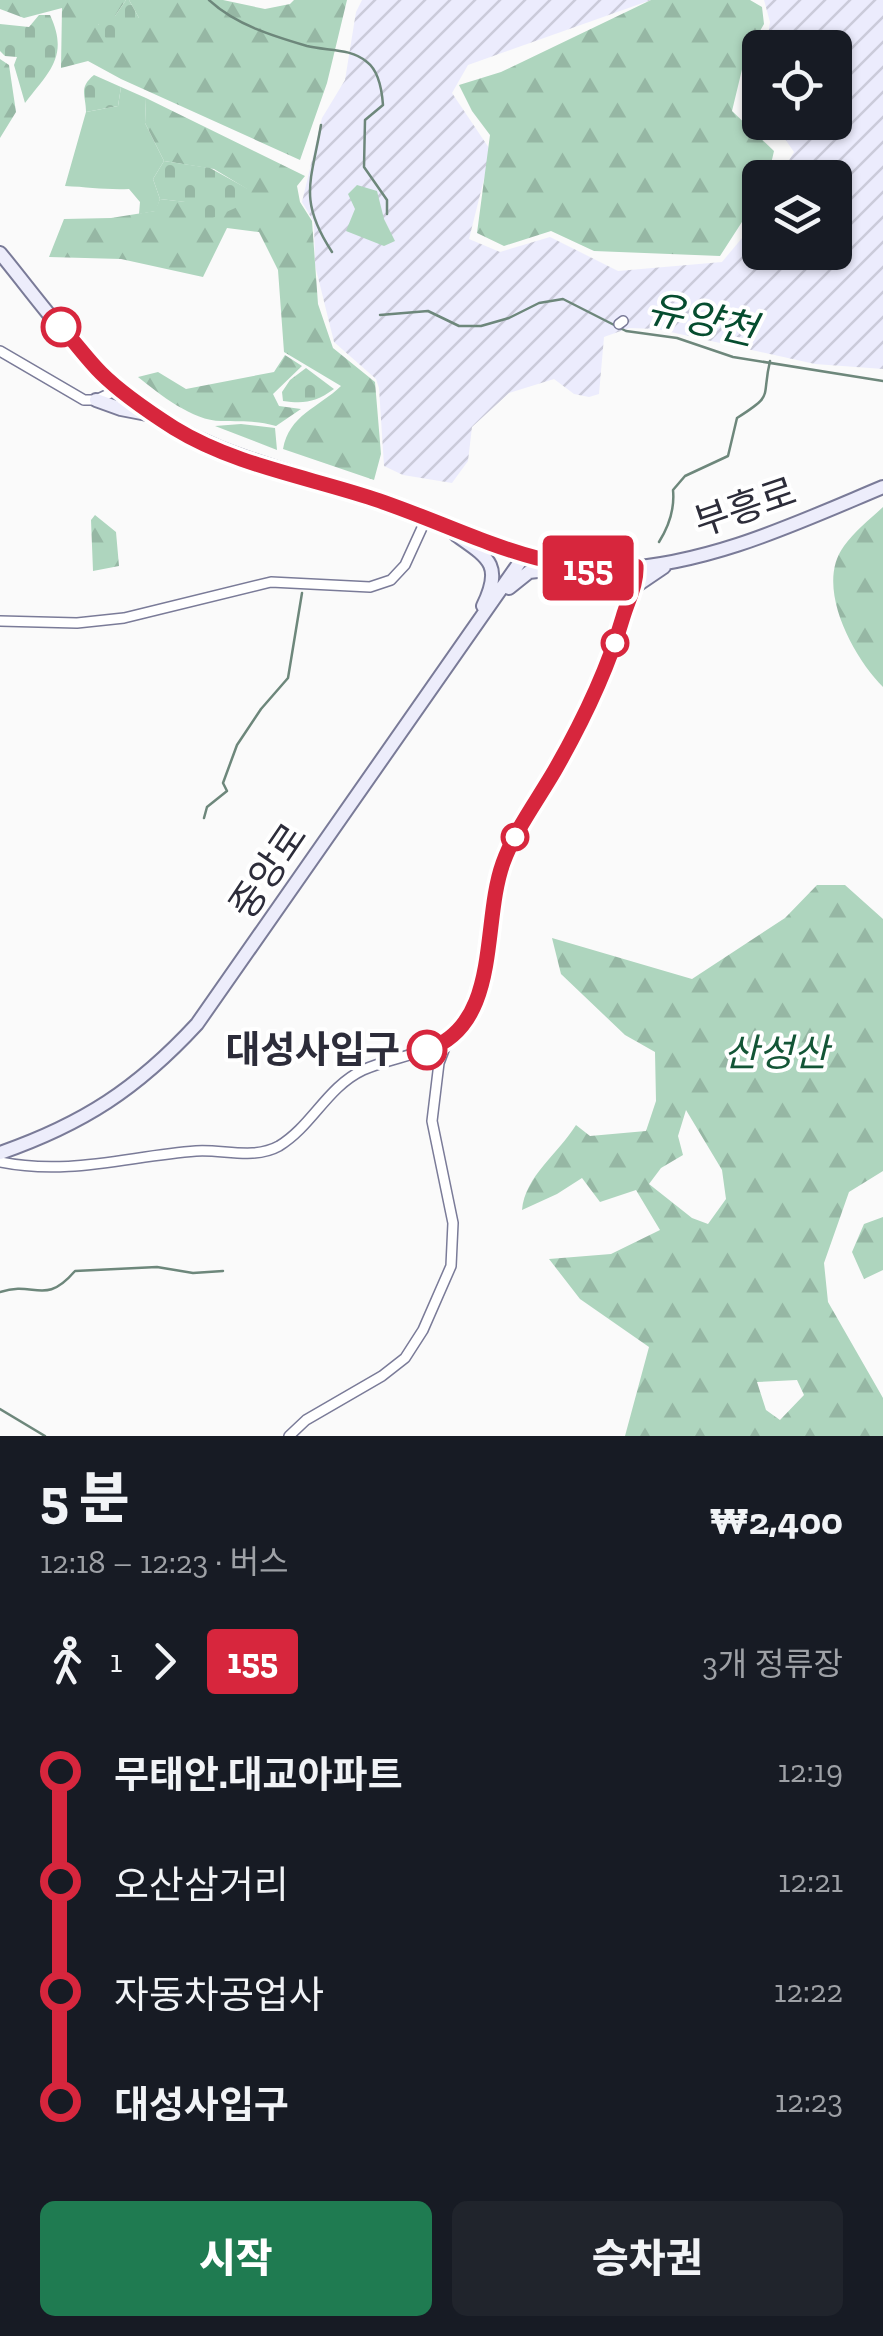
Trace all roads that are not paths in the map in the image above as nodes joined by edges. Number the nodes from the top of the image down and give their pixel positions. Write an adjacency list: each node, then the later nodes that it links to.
1 (0, 253): 3 (main road, 부흥로)
2 (0, 351): 4 (street)
3 (119, 388): 4 (street); 5 (main road, 부흥로)
4 (96, 400): 5 (main road)
5 (158, 416): 7 (main road, 부흥로)
6 (883, 487): 10 (main road, 부흥로)
7 (426, 519): 8 (main road, 부흥로); 15 (street)
8 (442, 524): 9 (main road, 부흥로); 16 (main road)
9 (524, 556): 12 (main road, 부흥로); 14 (main road, 중앙로)
10 (676, 562): 11 (main road, 부흥로); 13 (main road)
11 (636, 566): 12 (main road, 부흥로); 13 (street)
12 (577, 567): 14 (main road)
13 (633, 588): 17 (street)
14 (486, 611): 16 (main road, 중앙로)
15 (0, 621)
16 (458, 649): 18 (main road, 중앙로)
17 (448, 1039): 19 (street); 20 (street)
18 (0, 1153)
19 (0, 1162)
20 (289, 1436)

